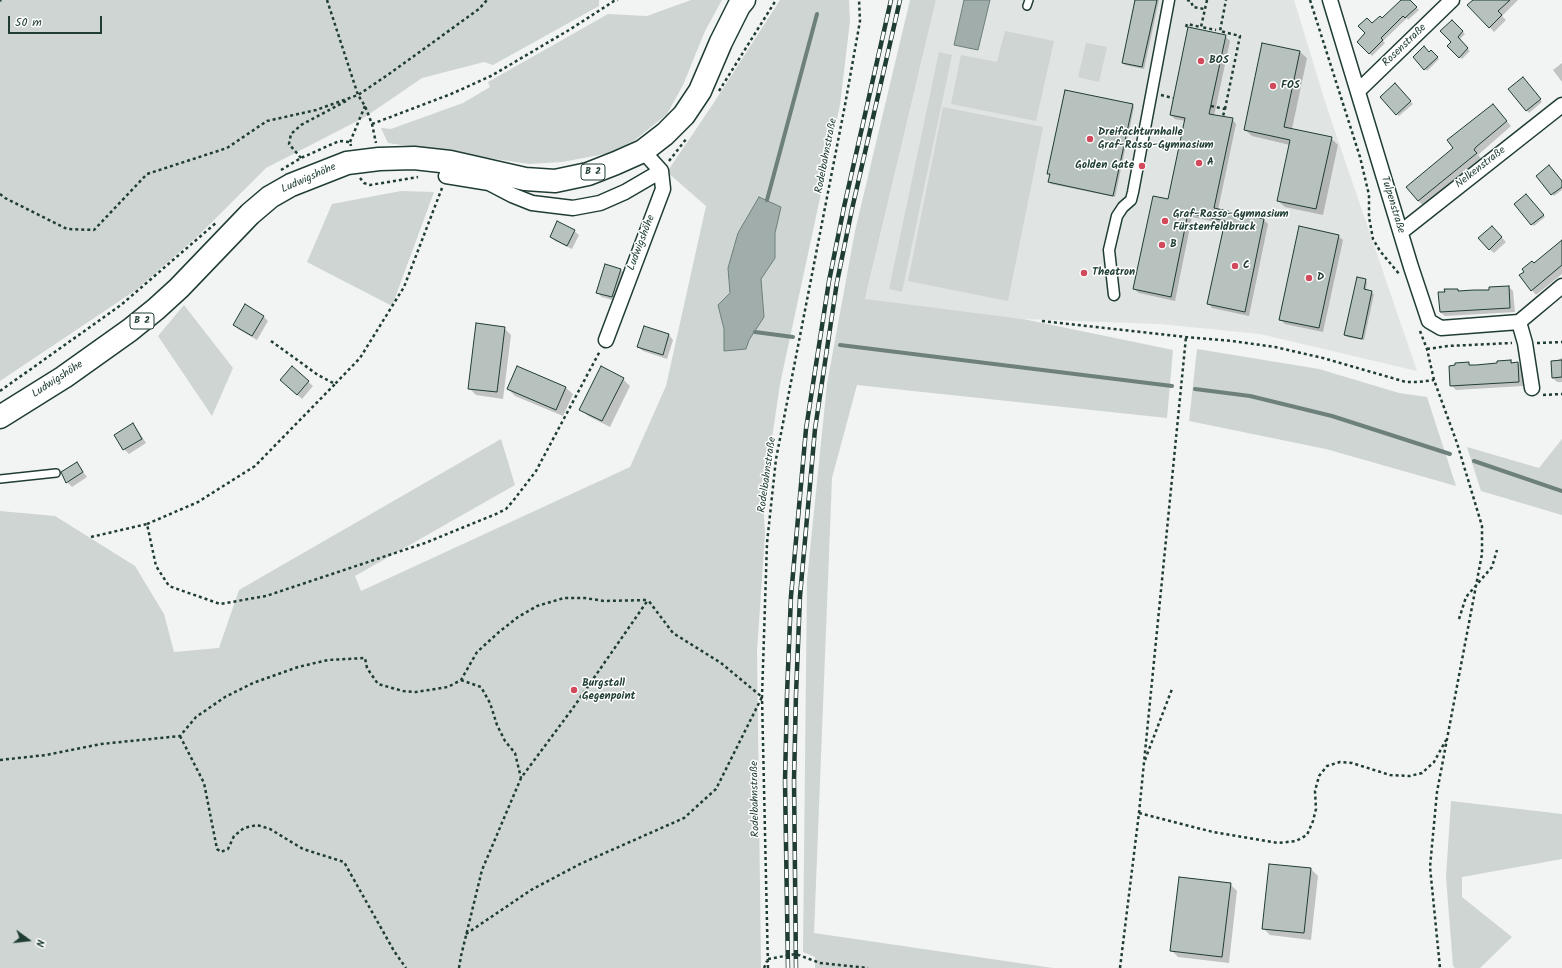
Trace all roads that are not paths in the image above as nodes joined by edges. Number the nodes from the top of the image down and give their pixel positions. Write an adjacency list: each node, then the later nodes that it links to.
1 (744, 0): 7 (main road, Ludwigshöhe / B 2)
2 (1169, 0): 12 (street)
3 (1330, 0): 5 (street, Tulpenstraße)
4 (1452, 0): 5 (street, Rosenstraße)
5 (1358, 91): 10 (street, Tulpenstraße)
6 (1562, 105): 10 (street, Nelkenstraße)
7 (643, 151): 8 (street); 16 (main road, Ludwigshöhe / B 2)
8 (661, 171): 9 (street); 14 (street, Ludwigshöhe)
9 (446, 176)
10 (1400, 232): 13 (street, Tulpenstraße)
11 (1562, 286): 13 (street)
12 (1114, 294)
13 (1519, 322): 15 (street)
14 (606, 340)
15 (1532, 388)
16 (0, 417)
17 (56, 473): 18 (lane)
18 (0, 480)

